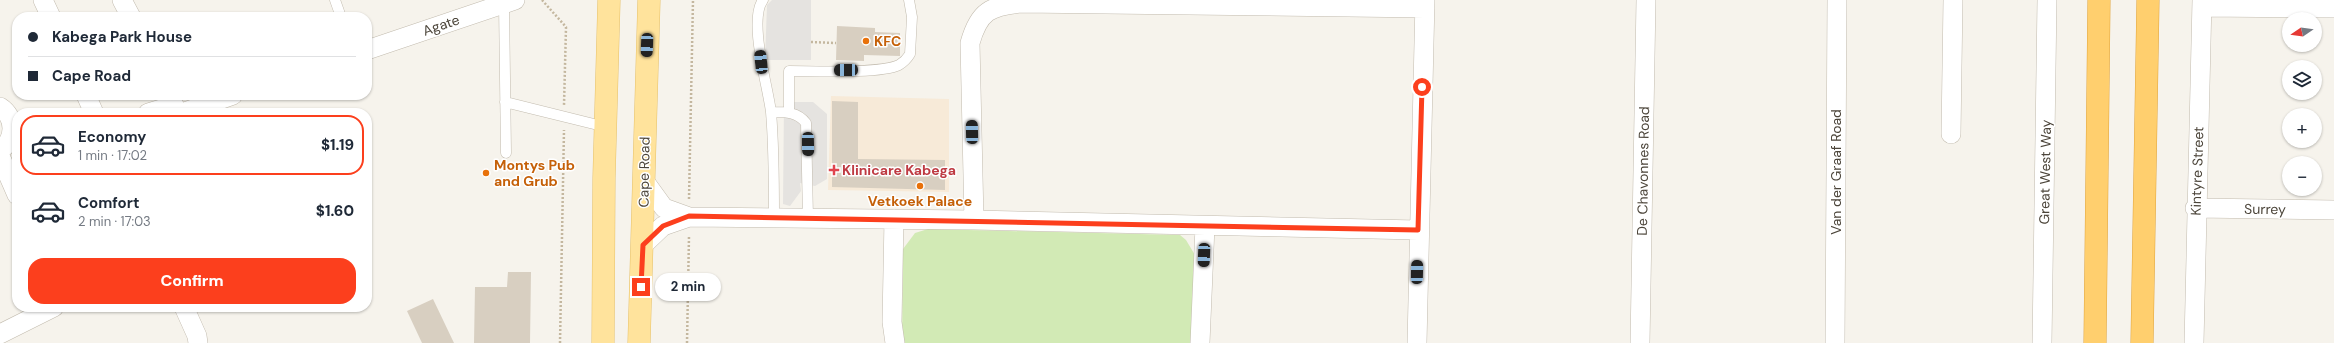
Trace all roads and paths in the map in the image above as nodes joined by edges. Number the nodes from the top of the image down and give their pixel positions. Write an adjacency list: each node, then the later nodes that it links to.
1 (43, 0): 20 (street)
2 (122, 0): 21 (street)
3 (335, 0): 22 (lane)
4 (542, 0): 32 (path)
5 (609, 0): 33 (main road)
6 (649, 0): 38 (main road, Cape Road)
7 (693, 0): 42 (path)
8 (763, 0): 29 (lane)
9 (909, 0): 30 (lane)
10 (1646, 0): 61 (street, De Chavonnes Road)
11 (1837, 0): 62 (street, Van der Graaf Road)
12 (1953, 0): 34 (street)
13 (2047, 0): 63 (street, Great West Way)
14 (2099, 0): 64 (highway)
15 (2148, 0): 65 (highway)
16 (509, 2): 25 (street, Agate); 27 (lane)
17 (1425, 4): 46 (street); 48 (street)
18 (2202, 4): 19 (street); 40 (street, Kintyre Street)
19 (2334, 8)
20 (49, 12)
21 (128, 12)
22 (339, 12)
23 (811, 42): 24 (path)
24 (836, 43)
25 (372, 48)
26 (210, 100): 28 (street)
27 (505, 102): 32 (lane); 36 (lane)
28 (179, 107)
29 (771, 112): 30 (lane); 43 (lane)
30 (789, 112): 44 (lane)
31 (9, 114): 35 (street)
32 (564, 117): 33 (lane); 54 (path)
33 (606, 127): 55 (main road)
34 (1951, 134)
35 (9, 141)
36 (506, 153)
37 (0, 156): 39 (street)
38 (643, 179): 42 (street); 49 (main road, Cape Road)
39 (12, 184)
40 (2195, 208): 41 (street, Surrey); 66 (street, Kintyre Street)
41 (2334, 210)
42 (689, 216): 43 (street); 49 (street); 57 (path)
43 (774, 217): 44 (street)
44 (808, 218): 45 (street)
45 (894, 219): 46 (street); 58 (street)
46 (974, 220): 47 (street)
47 (1205, 226): 48 (street); 59 (street)
48 (1418, 230): 60 (street)
49 (643, 245): 56 (main road, Cape Road)
50 (44, 312): 52 (street)
51 (186, 312): 53 (street)
52 (0, 334)
53 (198, 343)
54 (560, 343)
55 (603, 343)
56 (638, 343)
57 (687, 343)
58 (895, 343)
59 (1200, 343)
60 (1417, 343)
61 (1640, 343)
62 (1835, 343)
63 (2042, 343)
64 (2095, 343)
65 (2142, 343)
66 (2194, 343)

